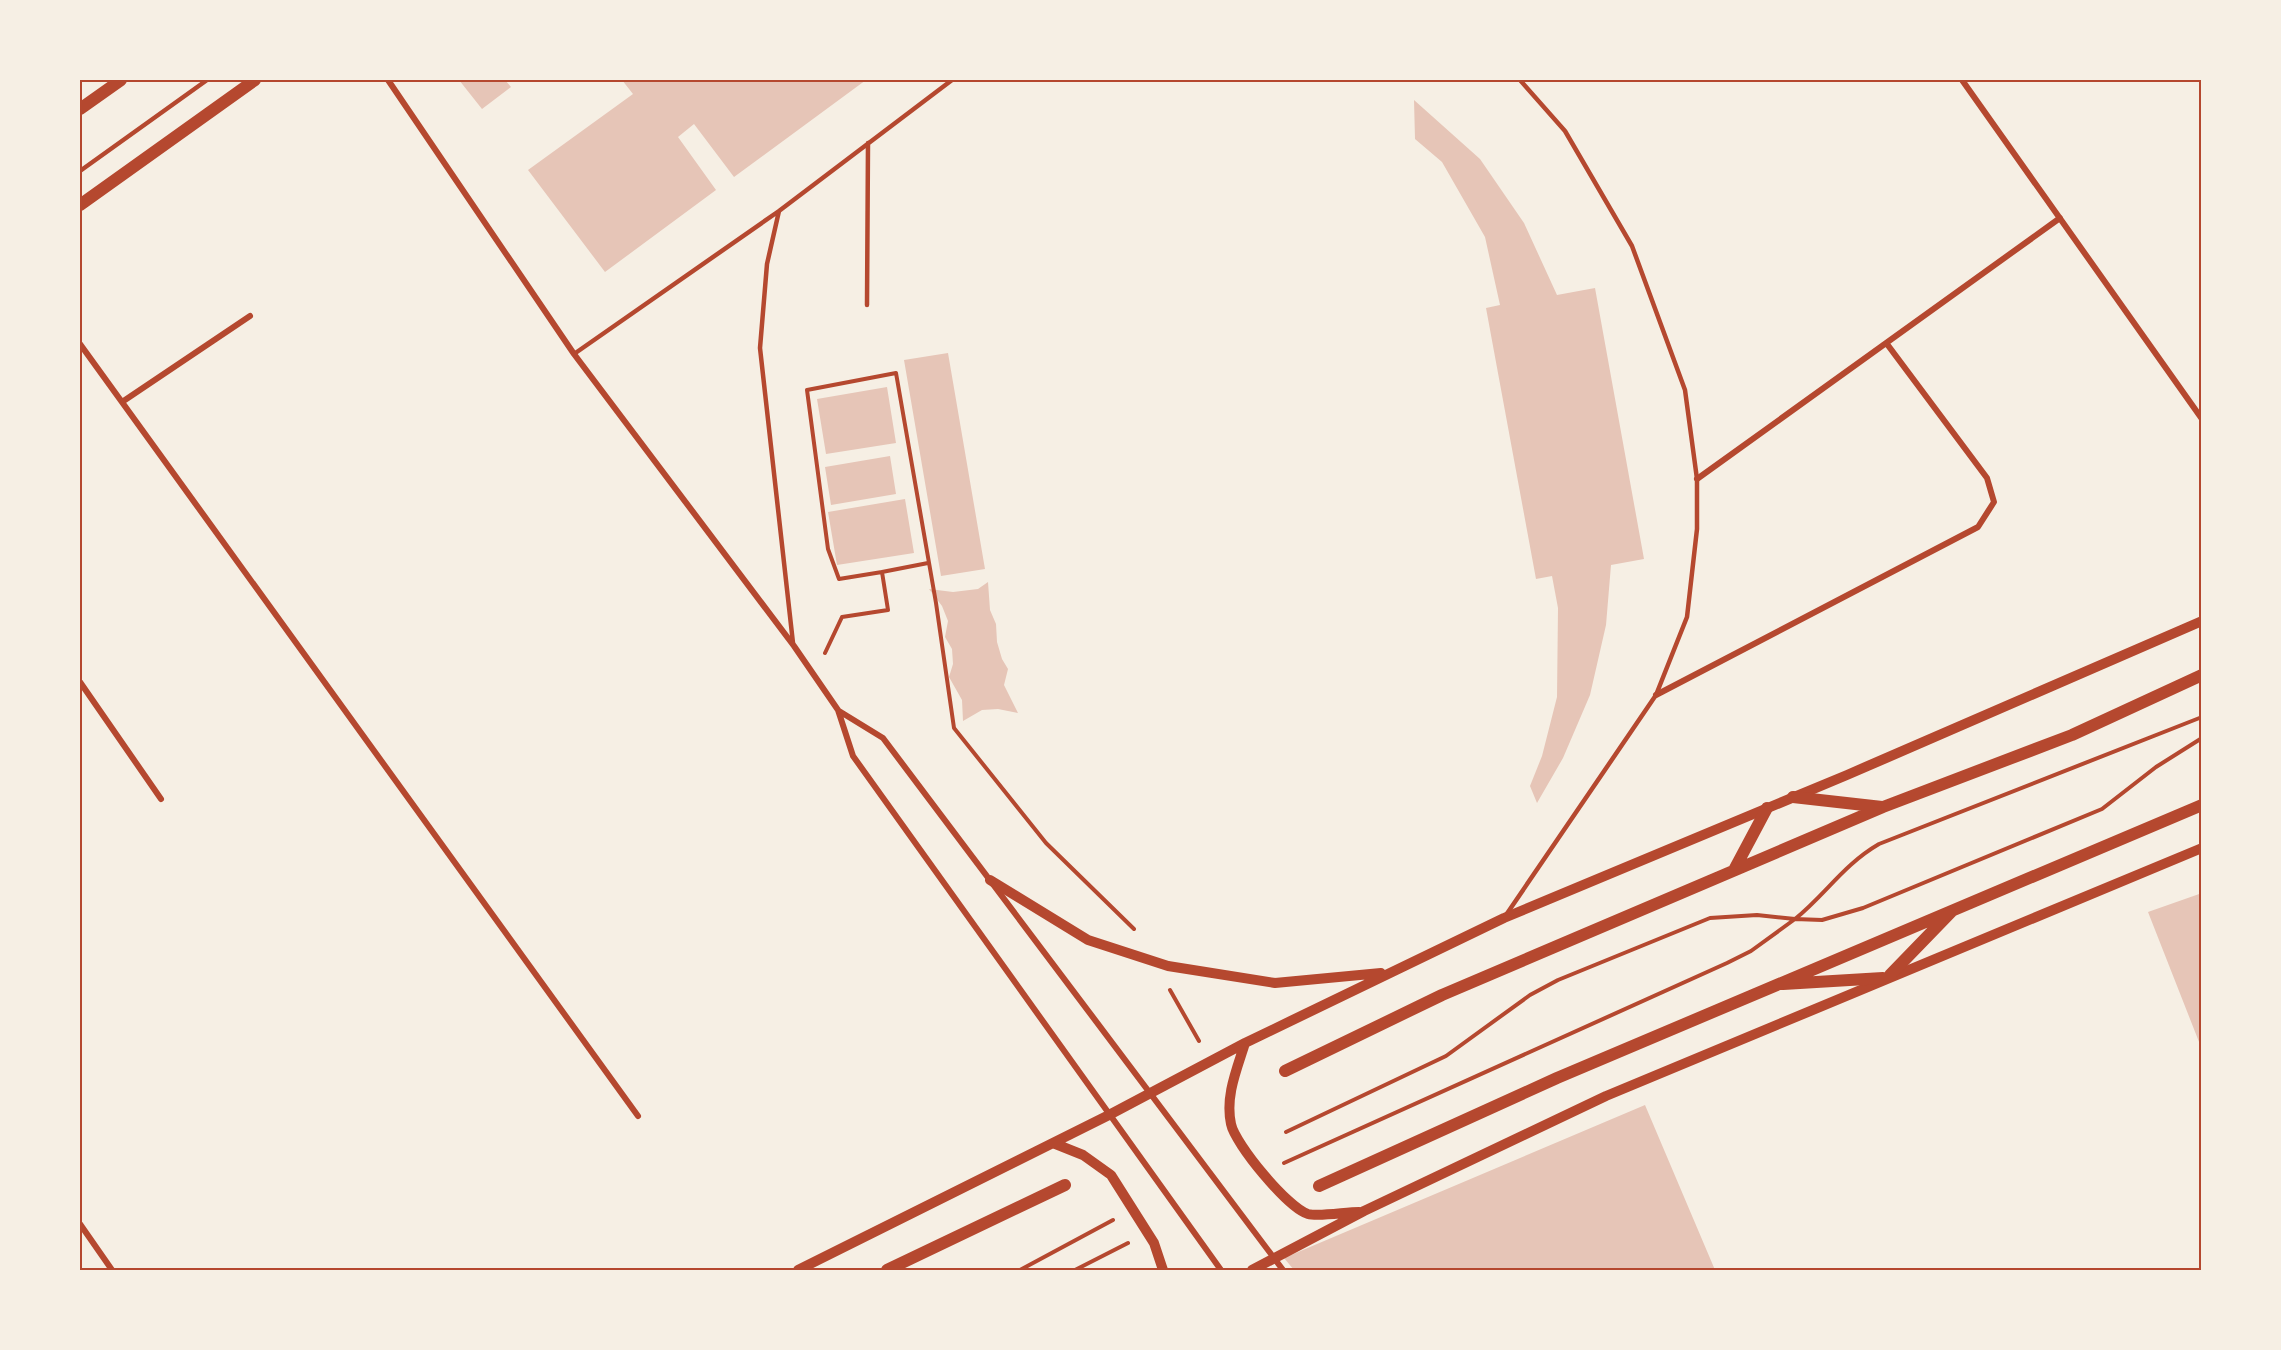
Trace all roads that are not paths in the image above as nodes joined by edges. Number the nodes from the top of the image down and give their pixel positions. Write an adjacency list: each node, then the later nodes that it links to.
1 (121, 80): 8 (main road)
2 (207, 80): 10 (lane)
3 (255, 80): 11 (main road)
4 (388, 80): 18 (street)
5 (952, 80): 9 (lane)
6 (1520, 80): 21 (lane)
7 (1962, 80): 13 (street)
8 (80, 109)
9 (868, 143): 12 (lane); 14 (lane)
10 (80, 171)
11 (80, 205)
12 (779, 211): 18 (lane); 23 (lane)
13 (2060, 218): 17 (street); 20 (street)
14 (867, 304)
15 (250, 316): 19 (street)
16 (80, 344): 19 (street)
17 (1887, 344): 21 (street); 26 (street)
18 (574, 354): 23 (street)
19 (122, 402): 45 (street)
20 (2202, 419)
21 (1697, 479): 26 (lane)
22 (2202, 621): 28 (street)
23 (794, 646): 27 (street)
24 (2202, 675): 32 (main road)
25 (80, 682): 29 (street)
26 (1656, 695): 37 (lane)
27 (838, 710): 35 (street); 44 (street)
28 (1793, 796): 31 (street); 32 (main road)
29 (161, 799)
30 (2202, 805): 36 (main road)
31 (1767, 807): 34 (main road); 37 (street)
32 (1883, 807): 34 (main road)
33 (2202, 848): 39 (street)
34 (1734, 870): 42 (main road)
35 (990, 880): 38 (street); 43 (street)
36 (1956, 907): 39 (main road); 40 (main road)
37 (1504, 918): 38 (street)
38 (1388, 973): 41 (street)
39 (1887, 977): 40 (main road); 49 (street)
40 (1773, 985): 48 (main road)
41 (1245, 1043): 43 (street); 49 (street)
42 (1285, 1071)
43 (1150, 1094): 44 (street); 51 (street)
44 (1109, 1115): 46 (street); 56 (street)
45 (638, 1116)
46 (1053, 1143): 53 (street); 55 (street)
47 (1065, 1185): 54 (main road)
48 (1319, 1186)
49 (1364, 1211): 51 (street)
50 (80, 1224): 52 (street)
51 (1274, 1259): 57 (street); 58 (street)
52 (112, 1270)
53 (798, 1270)
54 (887, 1270)
55 (1163, 1270)
56 (1221, 1270)
57 (1252, 1270)
58 (1283, 1270)

